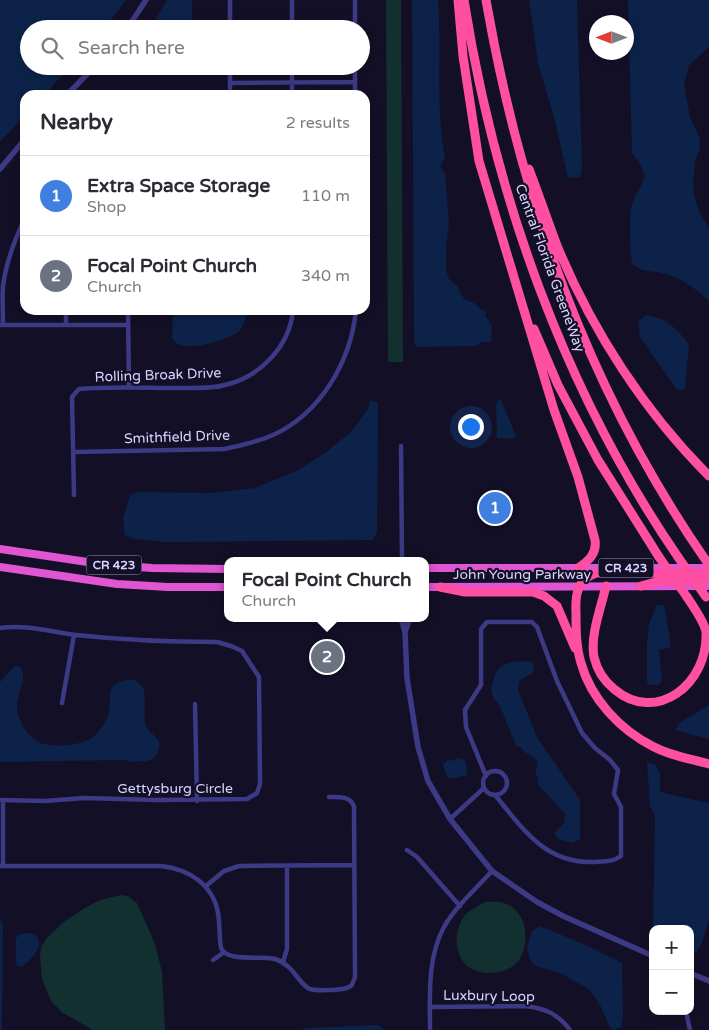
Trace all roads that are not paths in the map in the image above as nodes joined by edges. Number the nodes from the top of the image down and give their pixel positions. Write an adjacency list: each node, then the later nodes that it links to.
1 (146, 0): 8 (street)
2 (230, 0): 9 (street)
3 (292, 0): 10 (street)
4 (355, 0): 11 (street)
5 (458, 0): 27 (highway)
6 (464, 0): 56 (highway, Central Florida GreeneWay, bridge)
7 (486, 0): 12 (highway, Central Florida GreeneWay)
8 (133, 20)
9 (230, 20)
10 (292, 20)
11 (355, 20)
12 (496, 54): 38 (highway); 42 (highway, Central Florida GreeneWay)
13 (86, 75): 20 (street)
14 (230, 75): 18 (street)
15 (292, 75): 19 (street)
16 (355, 75): 17 (street)
17 (355, 82): 19 (street); 23 (street)
18 (230, 83): 19 (street); 21 (street)
19 (292, 83): 22 (street)
20 (72, 90)
21 (230, 90)
22 (292, 90)
23 (355, 90)
24 (20, 145): 25 (street)
25 (0, 169)
26 (20, 229): 32 (street)
27 (519, 293): 45 (highway); 49 (highway, bridge)
28 (66, 315): 33 (street)
29 (128, 315): 34 (street)
30 (292, 315): 35 (street, Rolling Broak Drive)
31 (355, 315): 37 (street, Smithfield Drive)
32 (1, 325): 33 (street)
33 (66, 325): 34 (street)
34 (128, 325): 35 (street)
35 (129, 388): 37 (street, Rolling Broak Drive)
36 (402, 446): 41 (street)
37 (73, 452): 39 (street, Rolling Broak Drive)
38 (709, 476)
39 (74, 495)
40 (0, 549): 46 (highway, CR 423)
41 (402, 557)
42 (709, 566): 45 (highway, John Young Parkway / CR 423)
43 (0, 567): 52 (highway, CR 423)
44 (429, 568): 45 (highway, John Young Parkway / CR 423)
45 (578, 568)
46 (224, 569)
47 (709, 573): 55 (highway)
48 (709, 580): 50 (highway)
49 (606, 586): 50 (highway, John Young Parkway / CR 423); 55 (highway, John Young Parkway / CR 423)
50 (641, 586): 51 (highway, John Young Parkway / CR 423)
51 (709, 586)
52 (224, 587)
53 (429, 587): 54 (highway, John Young Parkway / CR 423)
54 (440, 587): 55 (highway, John Young Parkway / CR 423); 62 (highway)
55 (578, 587): 62 (highway)
56 (708, 599)
57 (402, 622): 60 (street)
58 (409, 622): 60 (street)
59 (0, 628): 61 (street, Gettysburg Circle)
60 (405, 632): 72 (street)
61 (74, 635): 63 (street); 71 (street, Gettysburg Circle)
62 (580, 662): 65 (highway)
63 (62, 703)
64 (195, 704): 71 (street)
65 (709, 764)
66 (486, 776): 67 (street); 68 (street); 68 (street)
67 (484, 788): 68 (street); 72 (street)
68 (495, 795)
69 (329, 797): 74 (street)
70 (1, 801): 71 (street, Gettysburg Circle); 75 (street)
71 (197, 801)
72 (450, 819): 77 (street)
73 (407, 850): 79 (street)
74 (354, 865): 76 (street); 83 (street)
75 (2, 866): 78 (street)
76 (287, 866): 78 (street); 83 (street)
77 (492, 871): 79 (street); 81 (street)
78 (206, 886): 80 (street)
79 (460, 906): 86 (street)
80 (223, 953): 82 (street); 83 (street)
81 (649, 954)
82 (213, 960)
83 (283, 962)
84 (694, 975): 85 (street)
85 (709, 981)
86 (430, 1007): 88 (street); 89 (street, Luxbury Loop)
87 (687, 1016): 90 (street)
88 (430, 1030)
89 (570, 1030)
90 (690, 1030)

